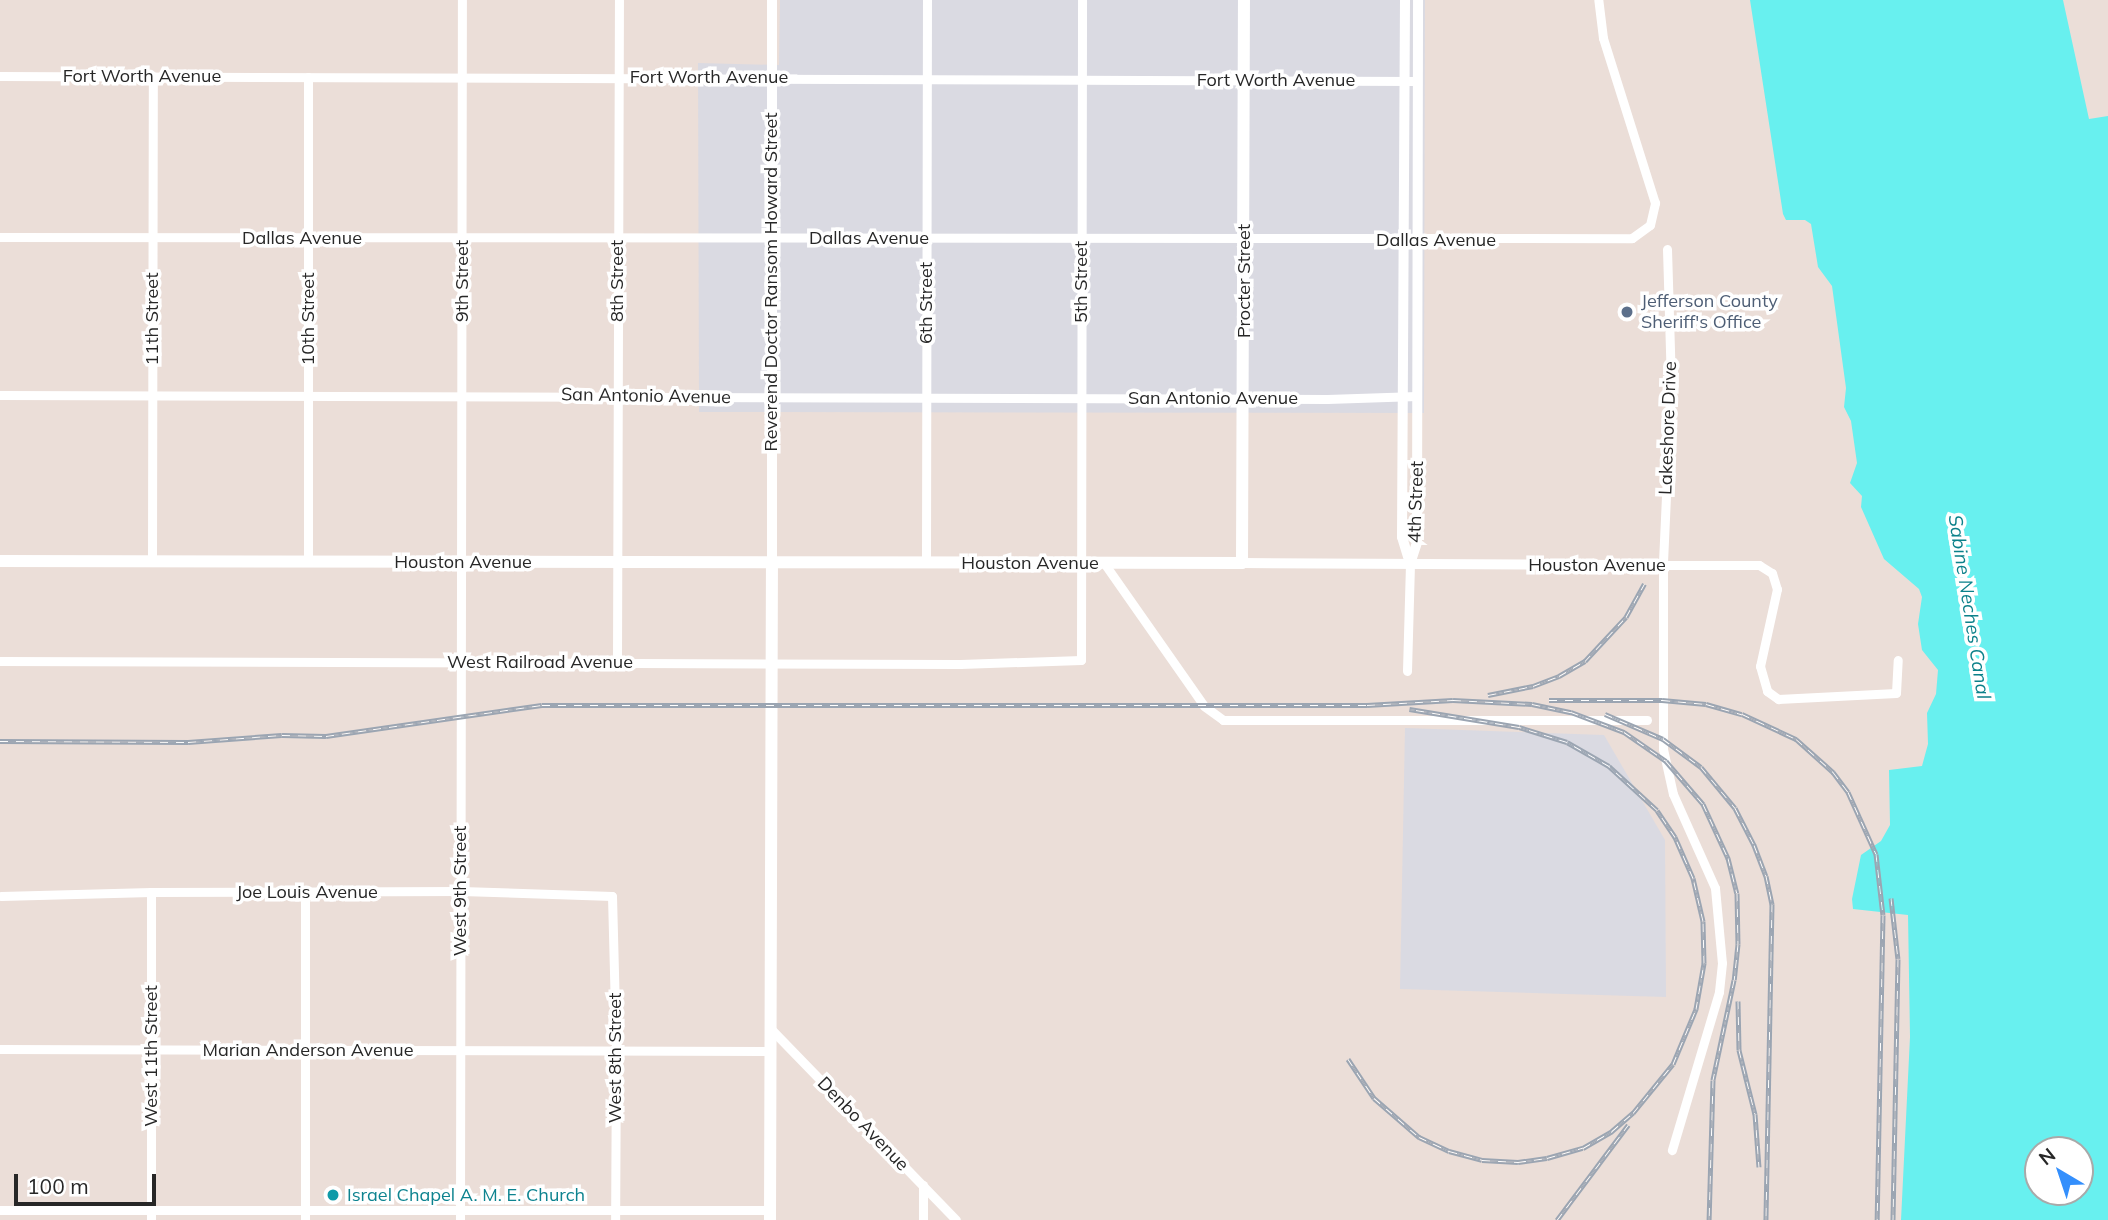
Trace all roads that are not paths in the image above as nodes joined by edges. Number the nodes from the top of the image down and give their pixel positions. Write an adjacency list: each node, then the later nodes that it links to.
1 (462, 0): 14 (street, 9th Street)
2 (619, 0): 15 (street, 8th Street)
3 (772, 0): 13 (street, Reverend Doctor Ransom Howard Street)
4 (927, 0): 16 (street, 6th Street)
5 (1082, 0): 17 (street, 5th Street)
6 (1244, 0): 18 (main road, Procter Street)
7 (1405, 0): 19 (street, 4th Street)
8 (1418, 0): 20 (street, 4th Street)
9 (1598, 0): 31 (street, Dallas Avenue)
10 (0, 76): 11 (street, Fort Worth Avenue)
11 (153, 76): 12 (street, Fort Worth Avenue); 22 (street, 11th Street)
12 (308, 76): 14 (street, Fort Worth Avenue); 23 (street, 10th Street)
13 (771, 77): 15 (street, Fort Worth Avenue); 16 (street, Fort Worth Avenue); 24 (street, Reverend Doctor Ransom Howard Street)
14 (462, 78): 15 (street, Fort Worth Avenue); 25 (street, 9th Street)
15 (618, 78): 26 (street, 8th Street)
16 (927, 79): 17 (street, Fort Worth Avenue); 27 (street, 6th Street)
17 (1082, 80): 18 (street, Fort Worth Avenue); 28 (street, 5th Street)
18 (1242, 81): 19 (street, Fort Worth Avenue); 29 (main road, Procter Street)
19 (1404, 81): 20 (street, Fort Worth Avenue); 30 (street, 4th Street)
20 (1418, 81): 31 (street, 4th Street)
21 (0, 237): 22 (street, Dallas Avenue)
22 (153, 237): 23 (street, Dallas Avenue); 34 (street, 11th Street)
23 (308, 237): 25 (street, Dallas Avenue); 35 (street, 10th Street)
24 (771, 237): 26 (street, Dallas Avenue); 27 (street, Dallas Avenue); 39 (street, Reverend Doctor Ransom Howard Street)
25 (462, 238): 26 (street, Dallas Avenue); 36 (street, 9th Street)
26 (617, 238): 37 (street, 8th Street)
27 (926, 238): 28 (street, Dallas Avenue); 41 (street, 6th Street)
28 (1081, 239): 29 (street, Dallas Avenue); 42 (street, 5th Street)
29 (1244, 239): 30 (street, Dallas Avenue); 43 (main road, Procter Street)
30 (1403, 240): 31 (street, Dallas Avenue); 40 (street, 4th Street)
31 (1418, 241): 38 (street, 4th Street)
32 (1667, 249): 55 (street, Lakeshore Drive)
33 (0, 395): 34 (street, San Antonio Avenue)
34 (152, 395): 35 (street, San Antonio Avenue); 45 (street, 11th Street)
35 (308, 395): 36 (street, San Antonio Avenue); 46 (street, 10th Street)
36 (462, 395): 37 (street, San Antonio Avenue); 47 (street, 9th Street)
37 (617, 395): 39 (street, San Antonio Avenue); 48 (street, 8th Street)
38 (1417, 396): 40 (street, San Antonio Avenue); 54 (street, 4th Street)
39 (771, 397): 41 (street, San Antonio Avenue); 49 (street, Reverend Doctor Ransom Howard Street)
40 (1403, 397): 43 (street, San Antonio Avenue); 54 (street, 4th Street)
41 (926, 398): 42 (street, San Antonio Avenue); 50 (street, 6th Street)
42 (1081, 398): 43 (street, San Antonio Avenue); 51 (street, 5th Street)
43 (1244, 398): 53 (main road, Procter Street)
44 (0, 561): 45 (main road, Houston Avenue)
45 (152, 562): 46 (main road, Houston Avenue)
46 (308, 562): 47 (main road, Houston Avenue)
47 (462, 562): 48 (main road, Houston Avenue); 59 (street, West 9th Street)
48 (617, 563): 49 (main road, Houston Avenue); 60 (street)
49 (772, 563): 50 (main road, Houston Avenue); 61 (main road)
50 (926, 563): 51 (main road, Houston Avenue)
51 (1081, 563): 52 (main road, Houston Avenue); 56 (street, 5th Street)
52 (1104, 563): 53 (main road, Houston Avenue); 63 (street)
53 (1242, 563): 54 (street, Houston Avenue)
54 (1410, 564): 55 (street, Houston Avenue); 62 (street)
55 (1662, 565): 57 (street, Houston Avenue); 76 (street, Lakeshore Drive)
56 (1081, 660): 61 (street, West Railroad Avenue)
57 (1898, 660)
58 (0, 661): 59 (street, West Railroad Avenue)
59 (461, 662): 60 (street, West Railroad Avenue); 64 (street, West 9th Street)
60 (617, 662): 61 (street, West Railroad Avenue)
61 (771, 662): 69 (main road)
62 (1407, 671)
63 (1647, 720)
64 (461, 891): 66 (street, Joe Louis Avenue); 68 (street, Joe Louis Avenue); 73 (street, West 9th Street)
65 (151, 892): 66 (street, Joe Louis Avenue); 67 (street, Joe Louis Avenue); 71 (street, West 11th Street)
66 (305, 892): 72 (street)
67 (1, 896)
68 (612, 896): 75 (street, West 8th Street)
69 (770, 1028): 74 (main road); 77 (street, Denbo Avenue)
70 (0, 1049): 71 (street, Marian Anderson Avenue)
71 (151, 1049): 72 (street, Marian Anderson Avenue); 78 (street, West 11th Street)
72 (306, 1049): 73 (street, Marian Anderson Avenue); 79 (street)
73 (460, 1051): 75 (street, Marian Anderson Avenue); 80 (street, West 9th Street)
74 (770, 1051): 75 (street, Marian Anderson Avenue); 83 (main road)
75 (616, 1052): 82 (street, West 8th Street)
76 (1672, 1150)
77 (923, 1185): 87 (street); 88 (street, Denbo Avenue)
78 (151, 1209): 79 (street); 81 (street); 84 (street, West 11th Street)
79 (305, 1209): 80 (street); 85 (street)
80 (460, 1209): 82 (street); 86 (street, West 9th Street)
81 (0, 1210)
82 (615, 1215): 83 (street)
83 (770, 1215)
84 (151, 1220)
85 (305, 1220)
86 (460, 1220)
87 (923, 1220)
88 (957, 1220)

